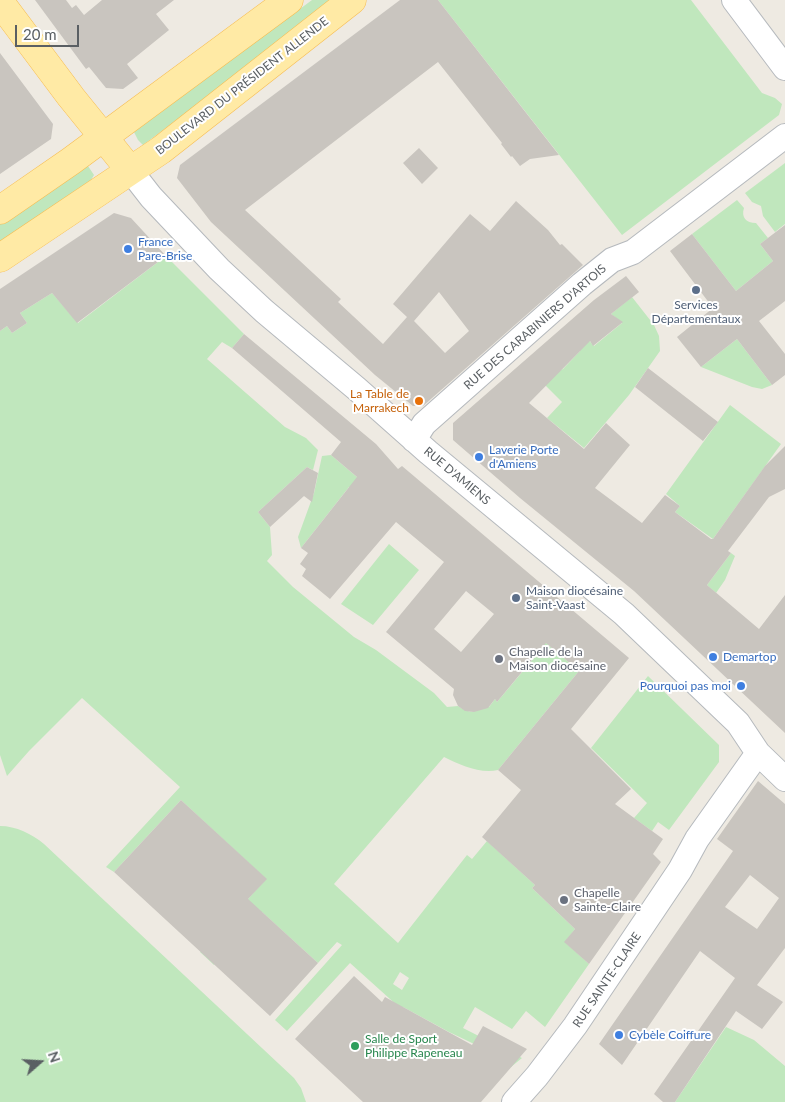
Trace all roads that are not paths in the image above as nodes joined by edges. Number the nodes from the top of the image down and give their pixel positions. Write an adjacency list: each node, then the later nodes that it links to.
1 (289, 0): 6 (main road)
2 (352, 0): 8 (main road, BOULEVARD DU PRÉSIDENT ALLENDE)
3 (734, 0): 5 (street)
4 (0, 2): 6 (main road)
5 (785, 68)
6 (104, 136): 8 (main road); 9 (main road)
7 (785, 136): 11 (street, RUE DES CARABINIERS D'ARTOIS)
8 (130, 170): 10 (main road, BOULEVARD DU PRÉSIDENT ALLENDE); 11 (street, RUE D'AMIENS)
9 (0, 210)
10 (10, 251)
11 (414, 440): 12 (street, RUE D'AMIENS)
12 (758, 753): 13 (street, RUE D'AMIENS); 14 (street, RUE SAINTE-CLAIRE)
13 (785, 779)
14 (514, 1102)

